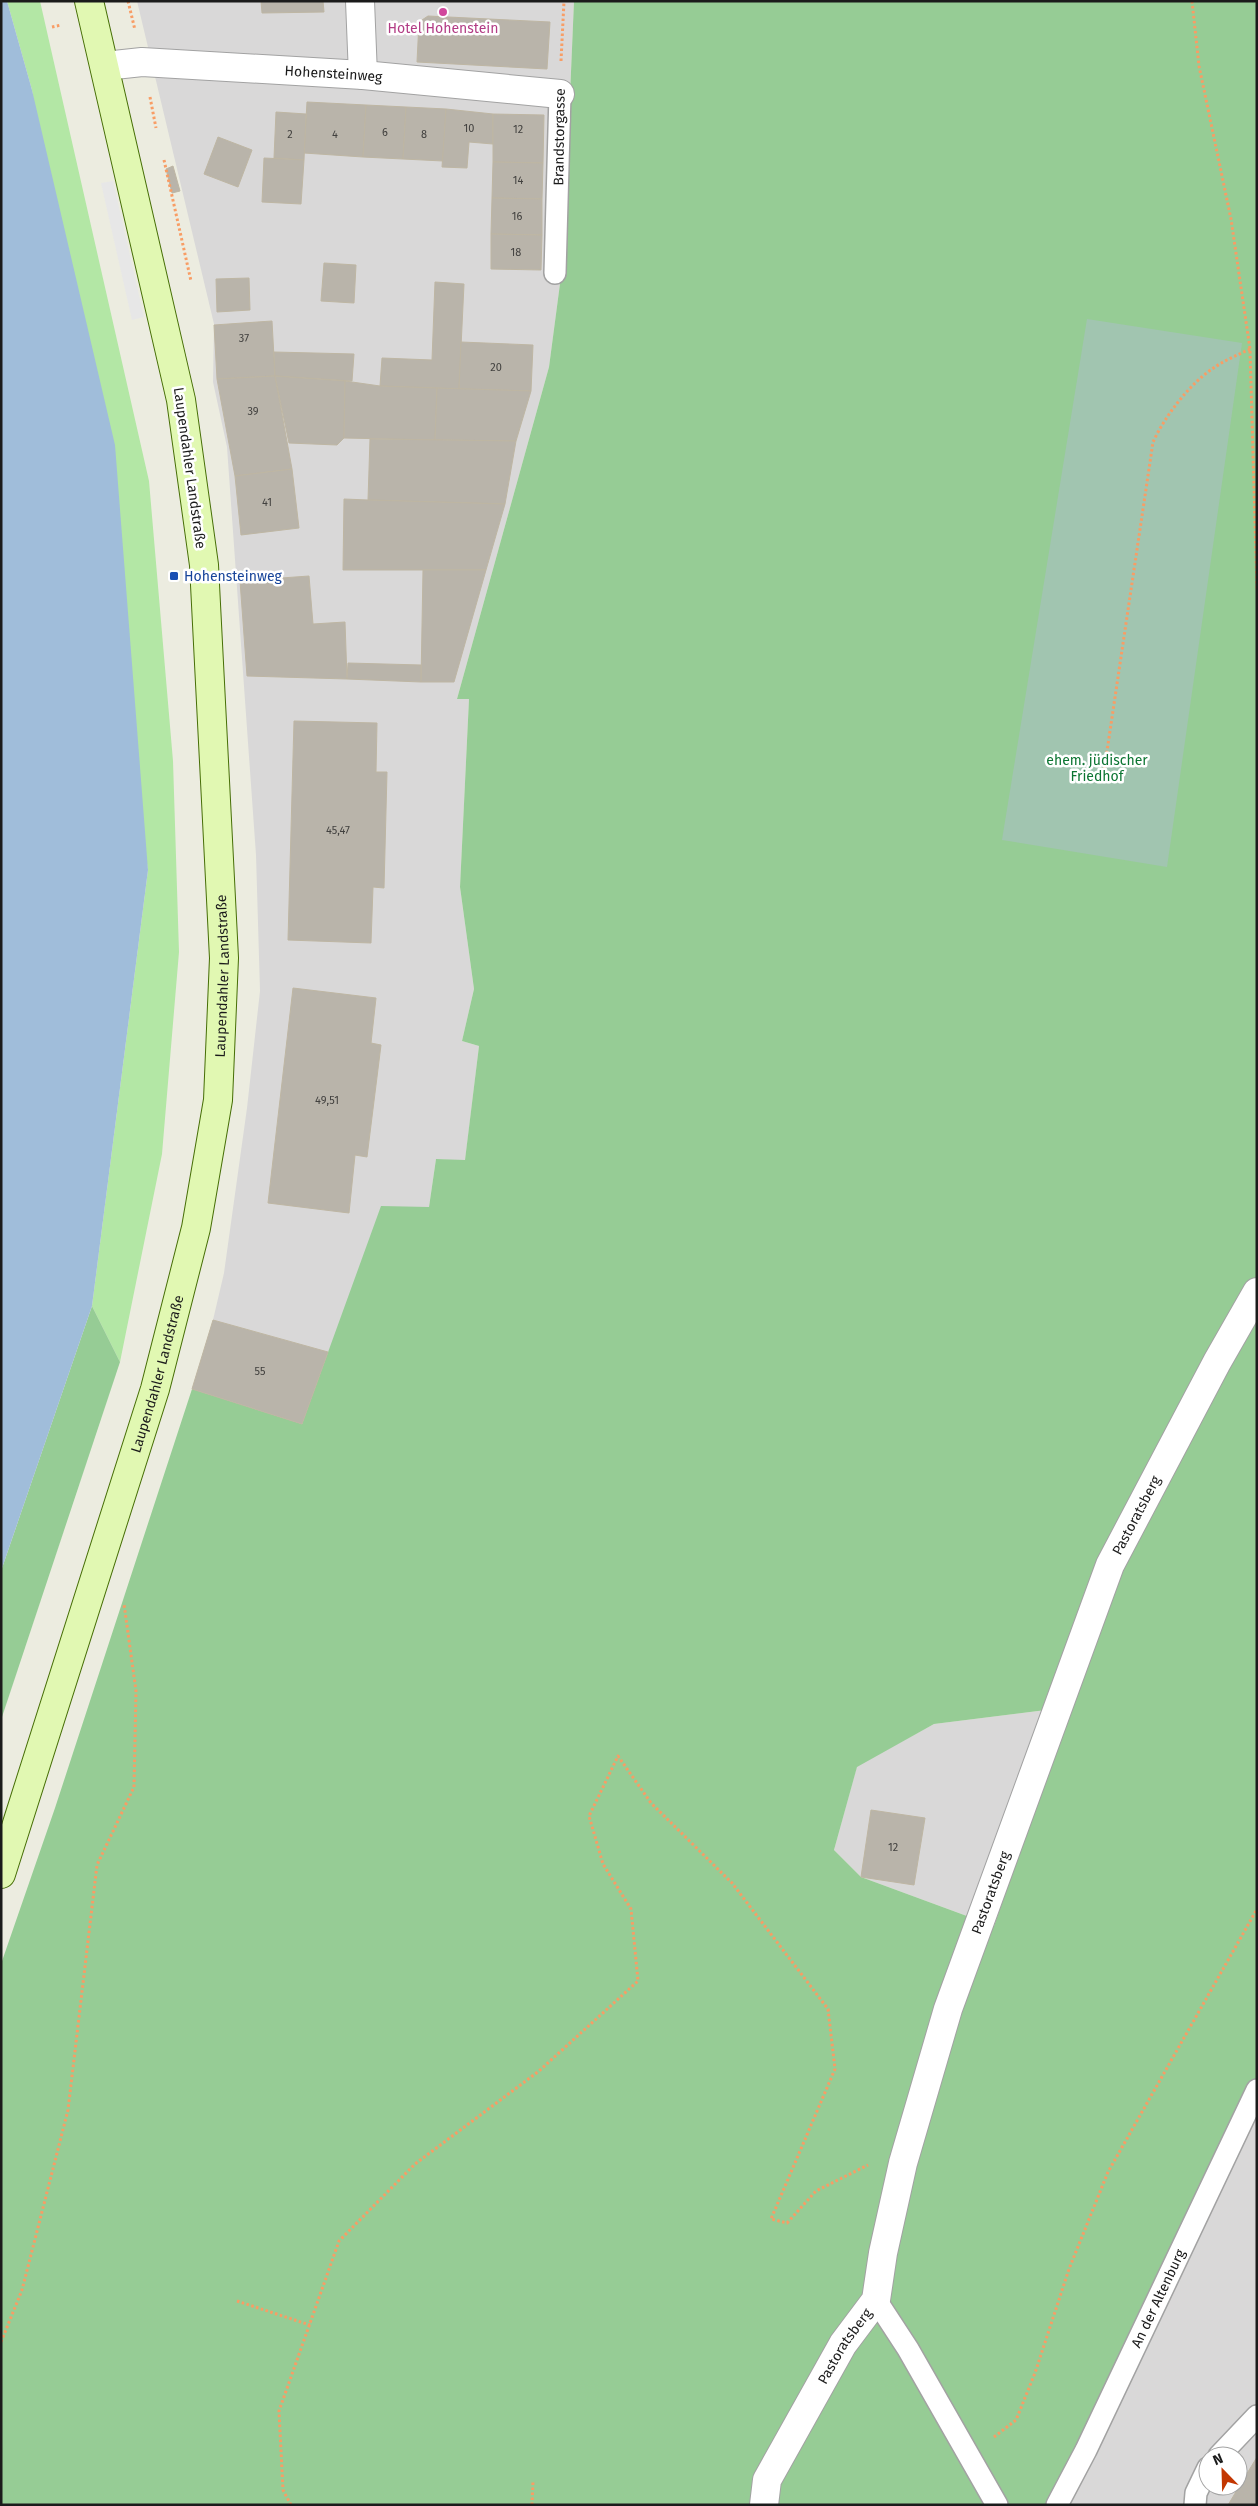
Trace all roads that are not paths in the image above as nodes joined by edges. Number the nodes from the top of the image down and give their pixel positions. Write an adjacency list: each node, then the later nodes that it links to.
1 (89, 1): 3 (main road, Laupendahler Landstraße)
2 (360, 1): 4 (street)
3 (105, 66): 4 (street, Hohensteinweg); 8 (main road, Laupendahler Landstraße)
4 (363, 75): 5 (street, Hohensteinweg)
5 (560, 94): 6 (lane, Brandstorgasse)
6 (555, 273)
7 (1257, 1292): 10 (street, Pastoratsberg)
8 (1, 1874)
9 (1257, 2090): 16 (lane, An der Altenburg)
10 (876, 2300): 14 (street, Pastoratsberg); 15 (lane)
11 (1257, 2416): 12 (lane)
12 (1228, 2446)
13 (1198, 2489): 17 (lane)
14 (764, 2505)
15 (997, 2505)
16 (1057, 2505)
17 (1195, 2505)

